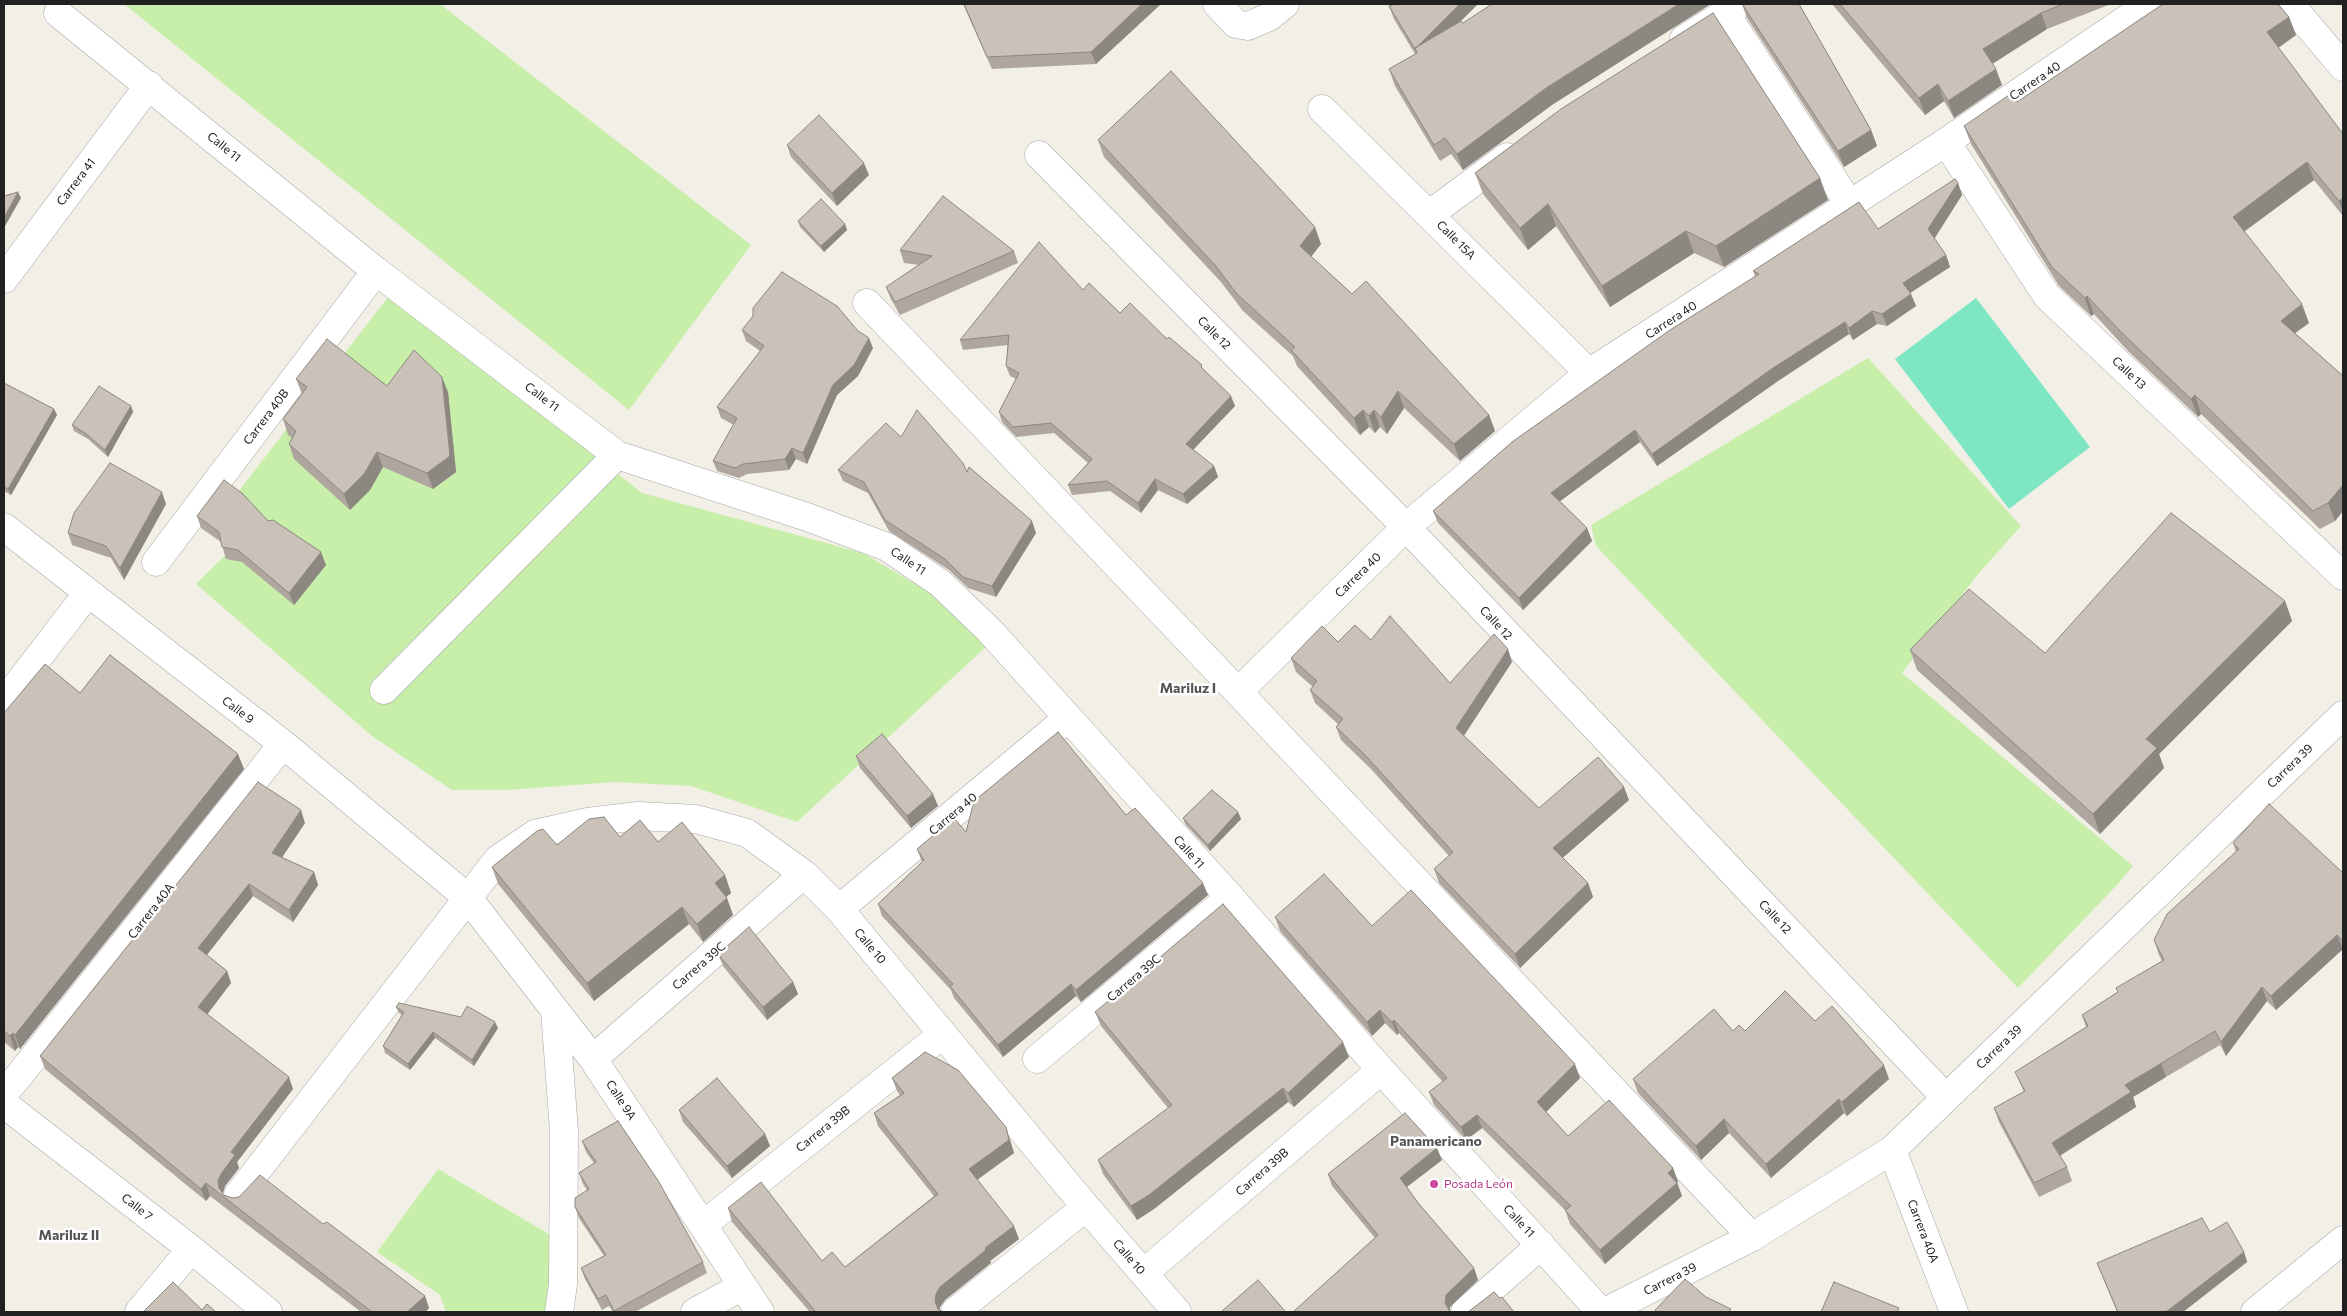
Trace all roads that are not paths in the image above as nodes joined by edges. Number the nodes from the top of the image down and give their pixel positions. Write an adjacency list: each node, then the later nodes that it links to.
1 (1217, 4): 5 (street)
2 (2149, 4): 12 (street, Carrera 40)
3 (2290, 4): 8 (street)
4 (1733, 9): 7 (street); 14 (street)
5 (1277, 11)
6 (58, 13): 9 (street, Calle 11)
7 (1659, 55)
8 (2343, 67)
9 (149, 85): 16 (street, Calle 11); 17 (street, Carrera 41)
10 (1322, 109): 15 (street, Calle 15A)
11 (1529, 140): 15 (street)
12 (1946, 142): 14 (street, Carrera 40); 24 (street, Calle 13)
13 (1039, 155): 22 (street, Calle 12)
14 (1850, 205): 19 (street, Carrera 40)
15 (1430, 214): 19 (street, Calle 15A)
16 (376, 271): 20 (street, Calle 11); 23 (street, Carrera 40B)
17 (4, 279)
18 (867, 302): 27 (street)
19 (1589, 373): 22 (street, Carrera 40)
20 (617, 455): 26 (street); 30 (street, Calle 11)
21 (4, 527): 25 (street, Calle 9)
22 (1406, 528): 27 (street, Carrera 40); 42 (street, Calle 12)
23 (156, 562)
24 (2343, 576)
25 (87, 594): 28 (street); 31 (street, Calle 9)
26 (384, 690)
27 (1238, 692): 48 (street)
28 (4, 702)
29 (2343, 715): 42 (street, Carrera 39)
30 (1068, 718): 33 (street, Calle 11); 35 (street, Carrera 40)
31 (283, 744): 34 (street, Calle 9); 41 (street, Carrera 40A)
32 (804, 874): 34 (street, Calle 10); 35 (street, Calle 10); 38 (street, Carrera 39C)
33 (1230, 897): 39 (street, Carrera 39C); 40 (street, Calle 11)
34 (468, 898): 36 (street, Calle 9A); 45 (street, Calle 10)
35 (839, 909): 37 (street, Calle 10)
36 (555, 1011): 38 (street, Calle 9A); 56 (street)
37 (944, 1034): 46 (street, Calle 10); 47 (street, Carrera 39B)
38 (593, 1059): 47 (street, Calle 9A)
39 (1037, 1059)
40 (1381, 1070): 50 (street, Calle 11); 52 (street, Carrera 39B)
41 (11, 1085)
42 (1946, 1098): 44 (street, Carrera 39)
43 (4, 1104): 51 (street, Calle 7)
44 (1892, 1150): 48 (street, Carrera 39); 63 (street, Carrera 40A)
45 (238, 1195)
46 (1086, 1207): 52 (street, Calle 10); 59 (street)
47 (703, 1225): 53 (street, Calle 9A)
48 (1752, 1237): 62 (street, Carrera 39)
49 (2343, 1240): 64 (street)
50 (1541, 1245): 61 (street); 62 (street, Calle 11)
51 (191, 1249): 54 (street); 55 (street, Calle 7)
52 (1144, 1273): 60 (street, Calle 10)
53 (743, 1286): 57 (street); 58 (street, Calle 9A)
54 (138, 1312)
55 (268, 1312)
56 (559, 1312)
57 (695, 1312)
58 (760, 1312)
59 (955, 1312)
60 (1177, 1312)
61 (1465, 1312)
62 (1603, 1312)
63 (1954, 1312)
64 (2255, 1312)

